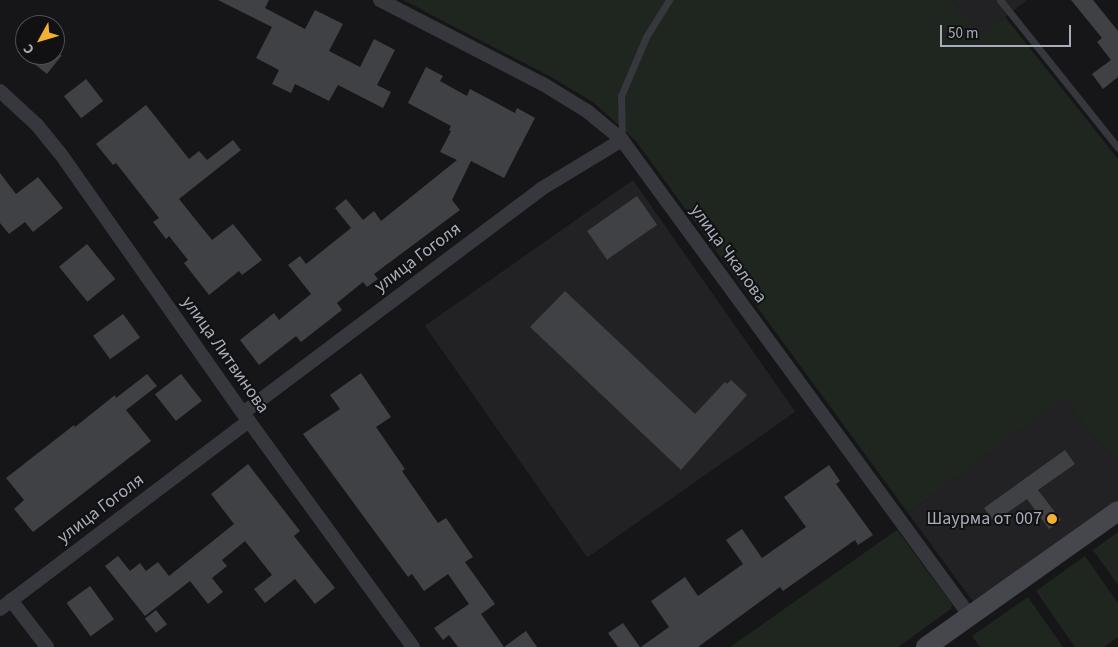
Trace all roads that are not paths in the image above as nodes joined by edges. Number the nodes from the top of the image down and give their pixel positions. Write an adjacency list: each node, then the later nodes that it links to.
1 (380, 0): 5 (street, улица Чкалова)
2 (669, 0): 5 (lane)
3 (1000, 0): 6 (lane)
4 (0, 91): 7 (street, улица Литвинова)
5 (622, 140): 7 (street, улица Гоголя); 10 (street, улица Чкалова)
6 (1118, 148)
7 (246, 417): 9 (street, улица Гоголя); 12 (street, улица Литвинова)
8 (1118, 511): 10 (main road)
9 (6, 605): 11 (street)
10 (970, 616): 13 (main road)
11 (47, 647)
12 (413, 647)
13 (926, 647)

